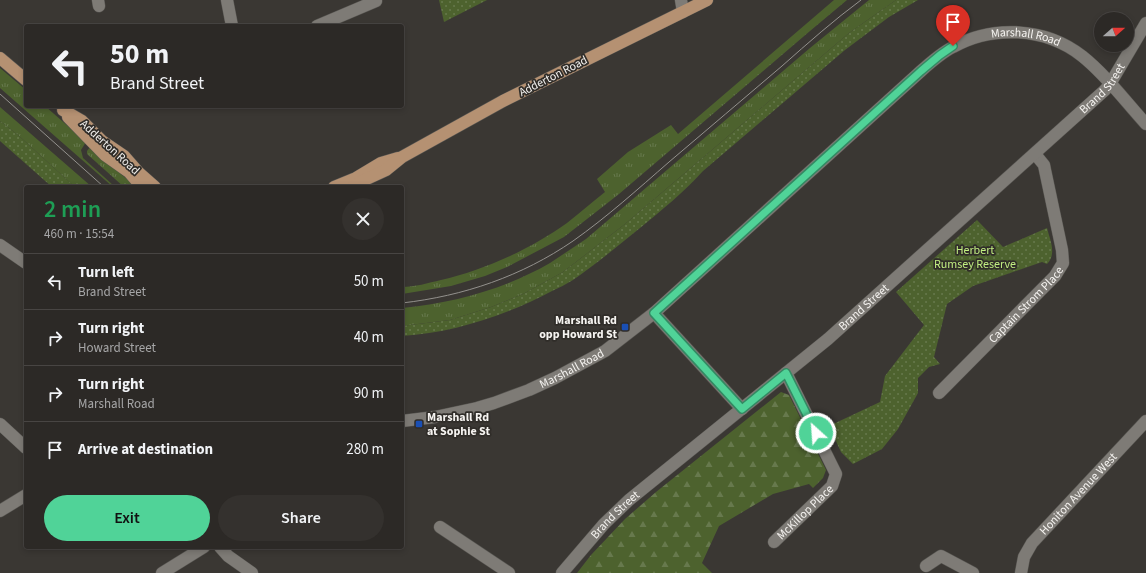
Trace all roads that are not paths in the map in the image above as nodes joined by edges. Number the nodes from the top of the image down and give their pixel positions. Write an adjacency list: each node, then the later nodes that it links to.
1 (227, 0): 6 (street)
2 (707, 0): 4 (main road, Adderton Road)
3 (376, 1): 7 (street)
4 (682, 6): 14 (main road, Adderton Road)
5 (1146, 23): 10 (street, Brand Street)
6 (232, 24)
7 (322, 24)
8 (0, 58): 9 (main road)
9 (24, 78)
10 (1110, 84): 12 (street, Marshall Road); 13 (street, Brand Street); 21 (street, Marshall Road)
11 (60, 108): 15 (main road, Adderton Road); 16 (main road, Adderton Road)
12 (1146, 124)
13 (1035, 154): 22 (street, Brand Street); 23 (street, Captain Strom Place)
14 (402, 157): 17 (main road, Adderton Road); 18 (main road, Adderton Road)
15 (140, 185)
16 (153, 185)
17 (339, 185)
18 (356, 185)
19 (0, 245): 20 (street)
20 (24, 262)
21 (654, 313): 24 (street); 25 (street, Marshall Road)
22 (786, 373): 24 (street, Brand Street); 32 (street, McKillop Place)
23 (939, 393)
24 (742, 409): 39 (street, Brand Street)
25 (404, 421)
26 (1146, 421): 41 (street, Honiton Avenue West)
27 (0, 424): 28 (street)
28 (24, 446)
29 (24, 497): 30 (street)
30 (0, 511)
31 (440, 526): 38 (street)
32 (774, 542)
33 (201, 549): 36 (street)
34 (222, 549): 37 (street)
35 (926, 566): 40 (street)
36 (162, 573)
37 (252, 573)
38 (508, 573)
39 (562, 573)
40 (974, 573)
41 (1021, 573)

